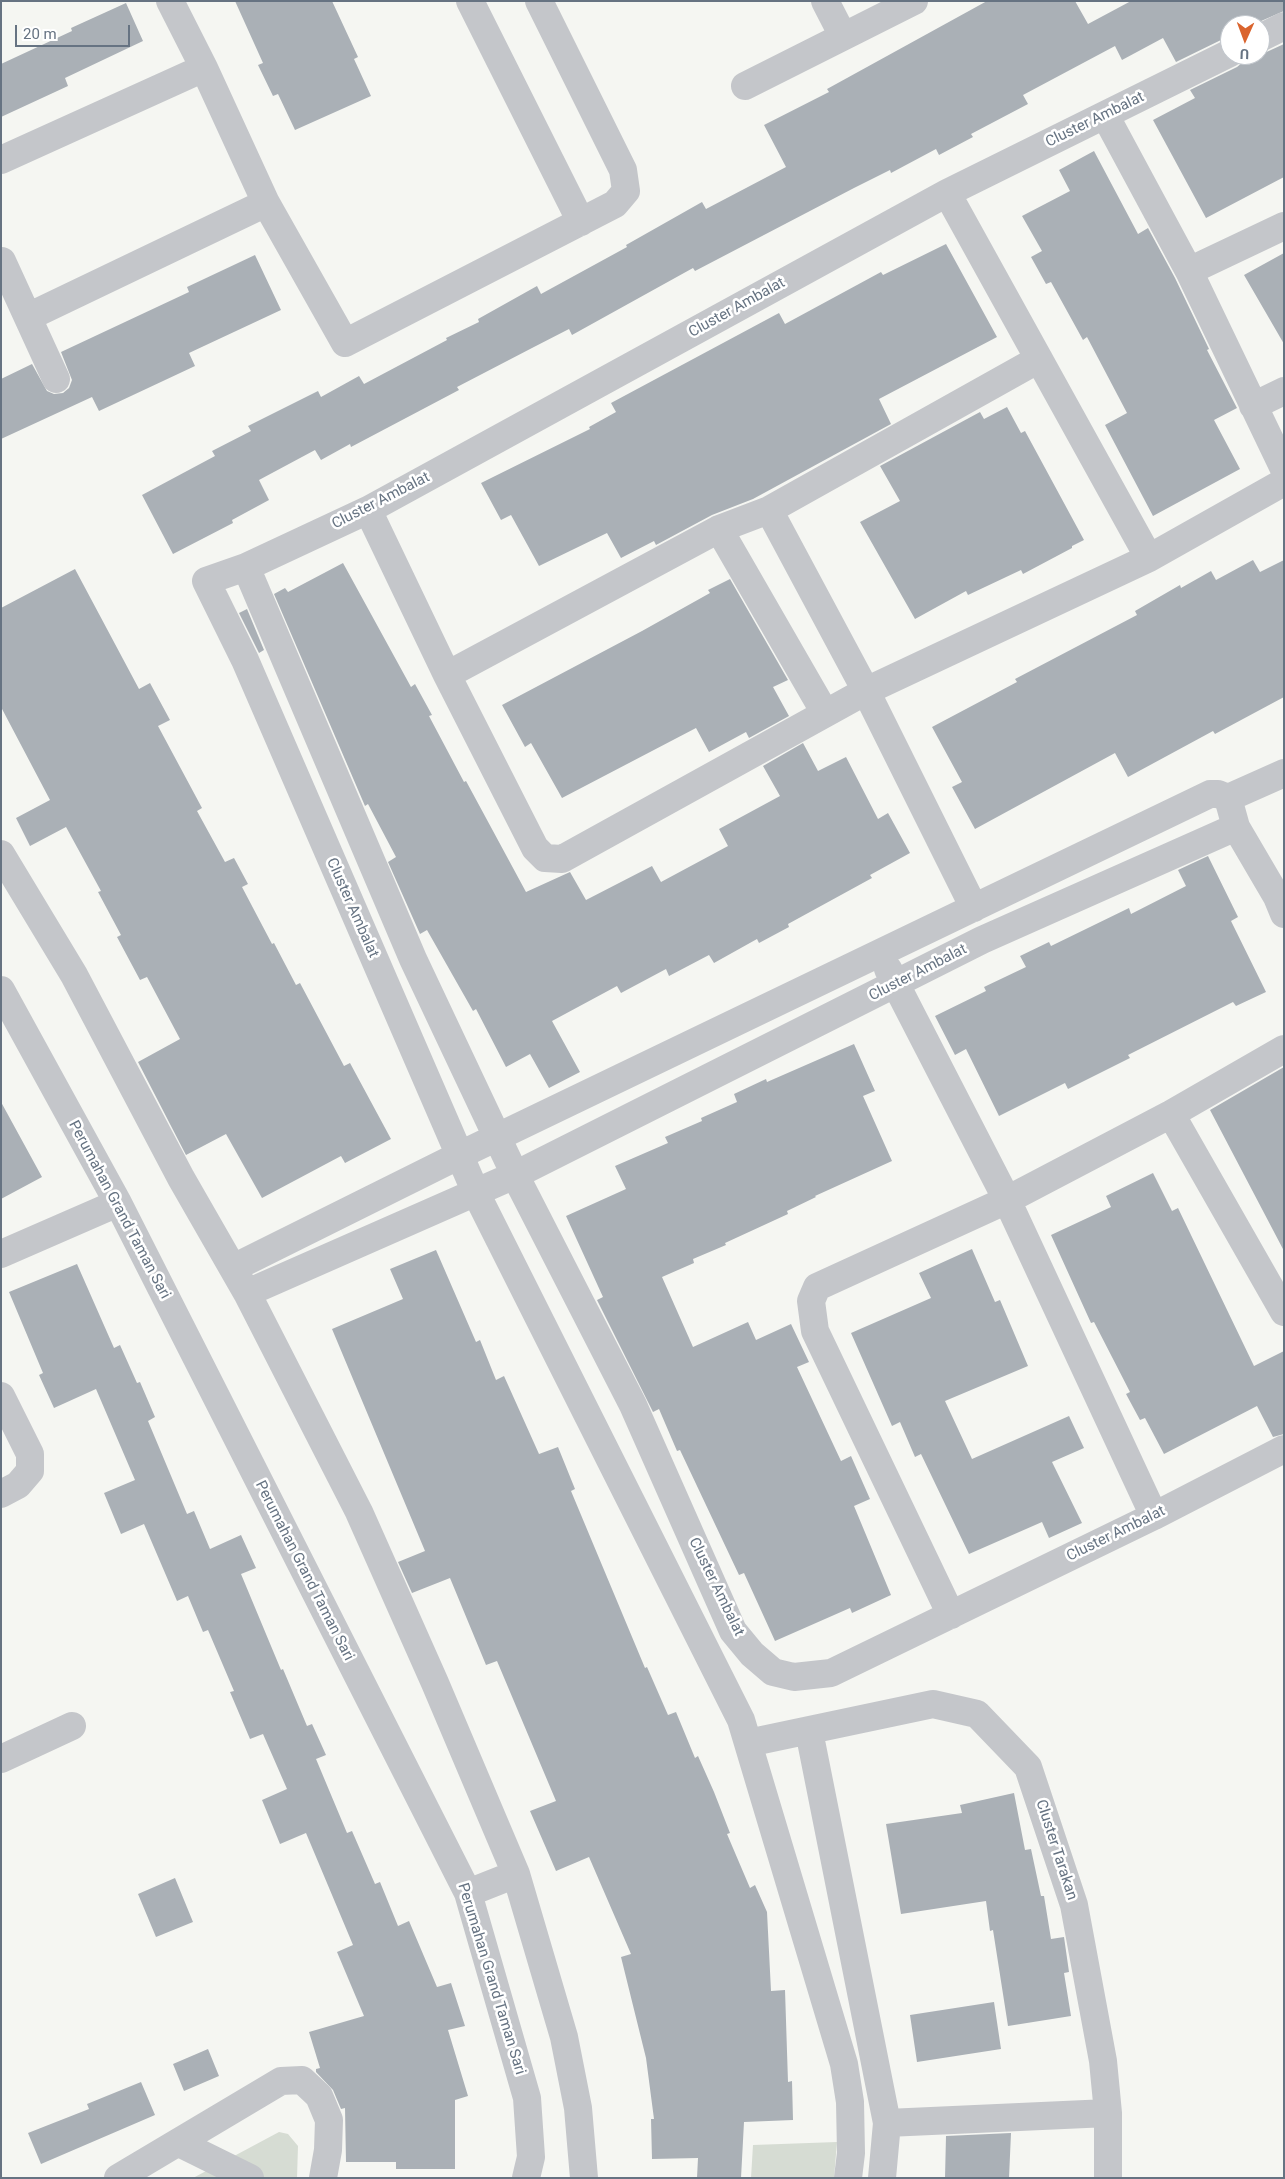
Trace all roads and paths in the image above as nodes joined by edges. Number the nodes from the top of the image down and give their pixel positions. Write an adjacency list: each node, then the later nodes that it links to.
1 (170, 1): 10 (street)
2 (470, 1): 16 (street)
3 (539, 1): 16 (street)
4 (825, 1): 8 (street)
5 (914, 1): 8 (street)
6 (1284, 26): 7 (street)
7 (1270, 33)
8 (843, 36): 11 (street)
9 (1220, 58): 12 (street, Cluster Ambalat)
10 (204, 68): 13 (street); 15 (street)
11 (744, 86)
12 (1105, 115): 14 (street, Cluster Ambalat); 19 (street)
13 (1, 160)
14 (947, 193): 21 (street); 27 (street, Cluster Ambalat)
15 (266, 203): 16 (street); 20 (street)
16 (581, 222)
17 (1284, 226): 19 (street)
18 (2, 260): 20 (street)
19 (1189, 271): 24 (street)
20 (28, 317): 22 (street)
21 (1039, 359): 28 (street); 30 (street)
22 (56, 379)
23 (1284, 391): 24 (street)
24 (1253, 406): 25 (street)
25 (1284, 469)
26 (1284, 482): 30 (street)
27 (368, 510): 31 (street, Cluster Ambalat); 32 (street)
28 (769, 510): 29 (street); 33 (street)
29 (720, 529): 32 (street); 34 (street)
30 (1149, 558): 33 (street)
31 (246, 567): 46 (street, Cluster Ambalat); 47 (street, Cluster Ambalat)
32 (447, 675): 34 (street)
33 (866, 691): 34 (street); 40 (street)
34 (825, 713)
35 (1284, 773): 36 (street)
36 (1228, 798): 37 (street); 40 (street)
37 (1236, 827): 39 (street); 42 (street, Cluster Ambalat)
38 (1, 854): 53 (street)
39 (1281, 895)
40 (974, 908): 41 (street)
41 (881, 953): 42 (street); 46 (street)
42 (896, 985): 48 (street, Cluster Ambalat); 50 (street)
43 (1, 990): 51 (street, Perumahan Grand Taman Sari)
44 (1284, 1049): 45 (street)
45 (1171, 1114): 50 (street); 55 (street)
46 (498, 1137): 47 (street); 48 (street, Cluster Ambalat)
47 (460, 1155): 49 (street, Cluster Ambalat); 53 (street)
48 (515, 1175): 49 (street, Cluster Ambalat); 60 (street, Cluster Ambalat)
49 (476, 1193): 54 (street, Cluster Ambalat); 63 (street, Cluster Ambalat)
50 (1007, 1200): 59 (street); 60 (street)
51 (118, 1203): 52 (street); 66 (street, Perumahan Grand Taman Sari)
52 (1, 1254)
53 (233, 1268): 54 (street)
54 (247, 1293): 65 (street)
55 (1284, 1312)
56 (1, 1396): 58 (street)
57 (1284, 1449): 59 (street, Cluster Ambalat)
58 (1, 1494)
59 (1154, 1516): 60 (street, Cluster Ambalat)
60 (951, 1615)
61 (72, 1726): 64 (street)
62 (800, 1733): 63 (street, Cluster Tarakan); 67 (street, Cluster Tarakan); 68 (street)
63 (748, 1744): 75 (street)
64 (1, 1759)
65 (516, 1874): 66 (street); 74 (street)
66 (468, 1893): 73 (street, Perumahan Grand Taman Sari)
67 (1108, 2113): 68 (street); 77 (street, Cluster Tarakan)
68 (888, 2124): 76 (street)
69 (179, 2143): 70 (street); 71 (street); 72 (street)
70 (118, 2178)
71 (250, 2178)
72 (323, 2178)
73 (526, 2178)
74 (584, 2178)
75 (848, 2178)
76 (882, 2178)
77 (1108, 2178)

